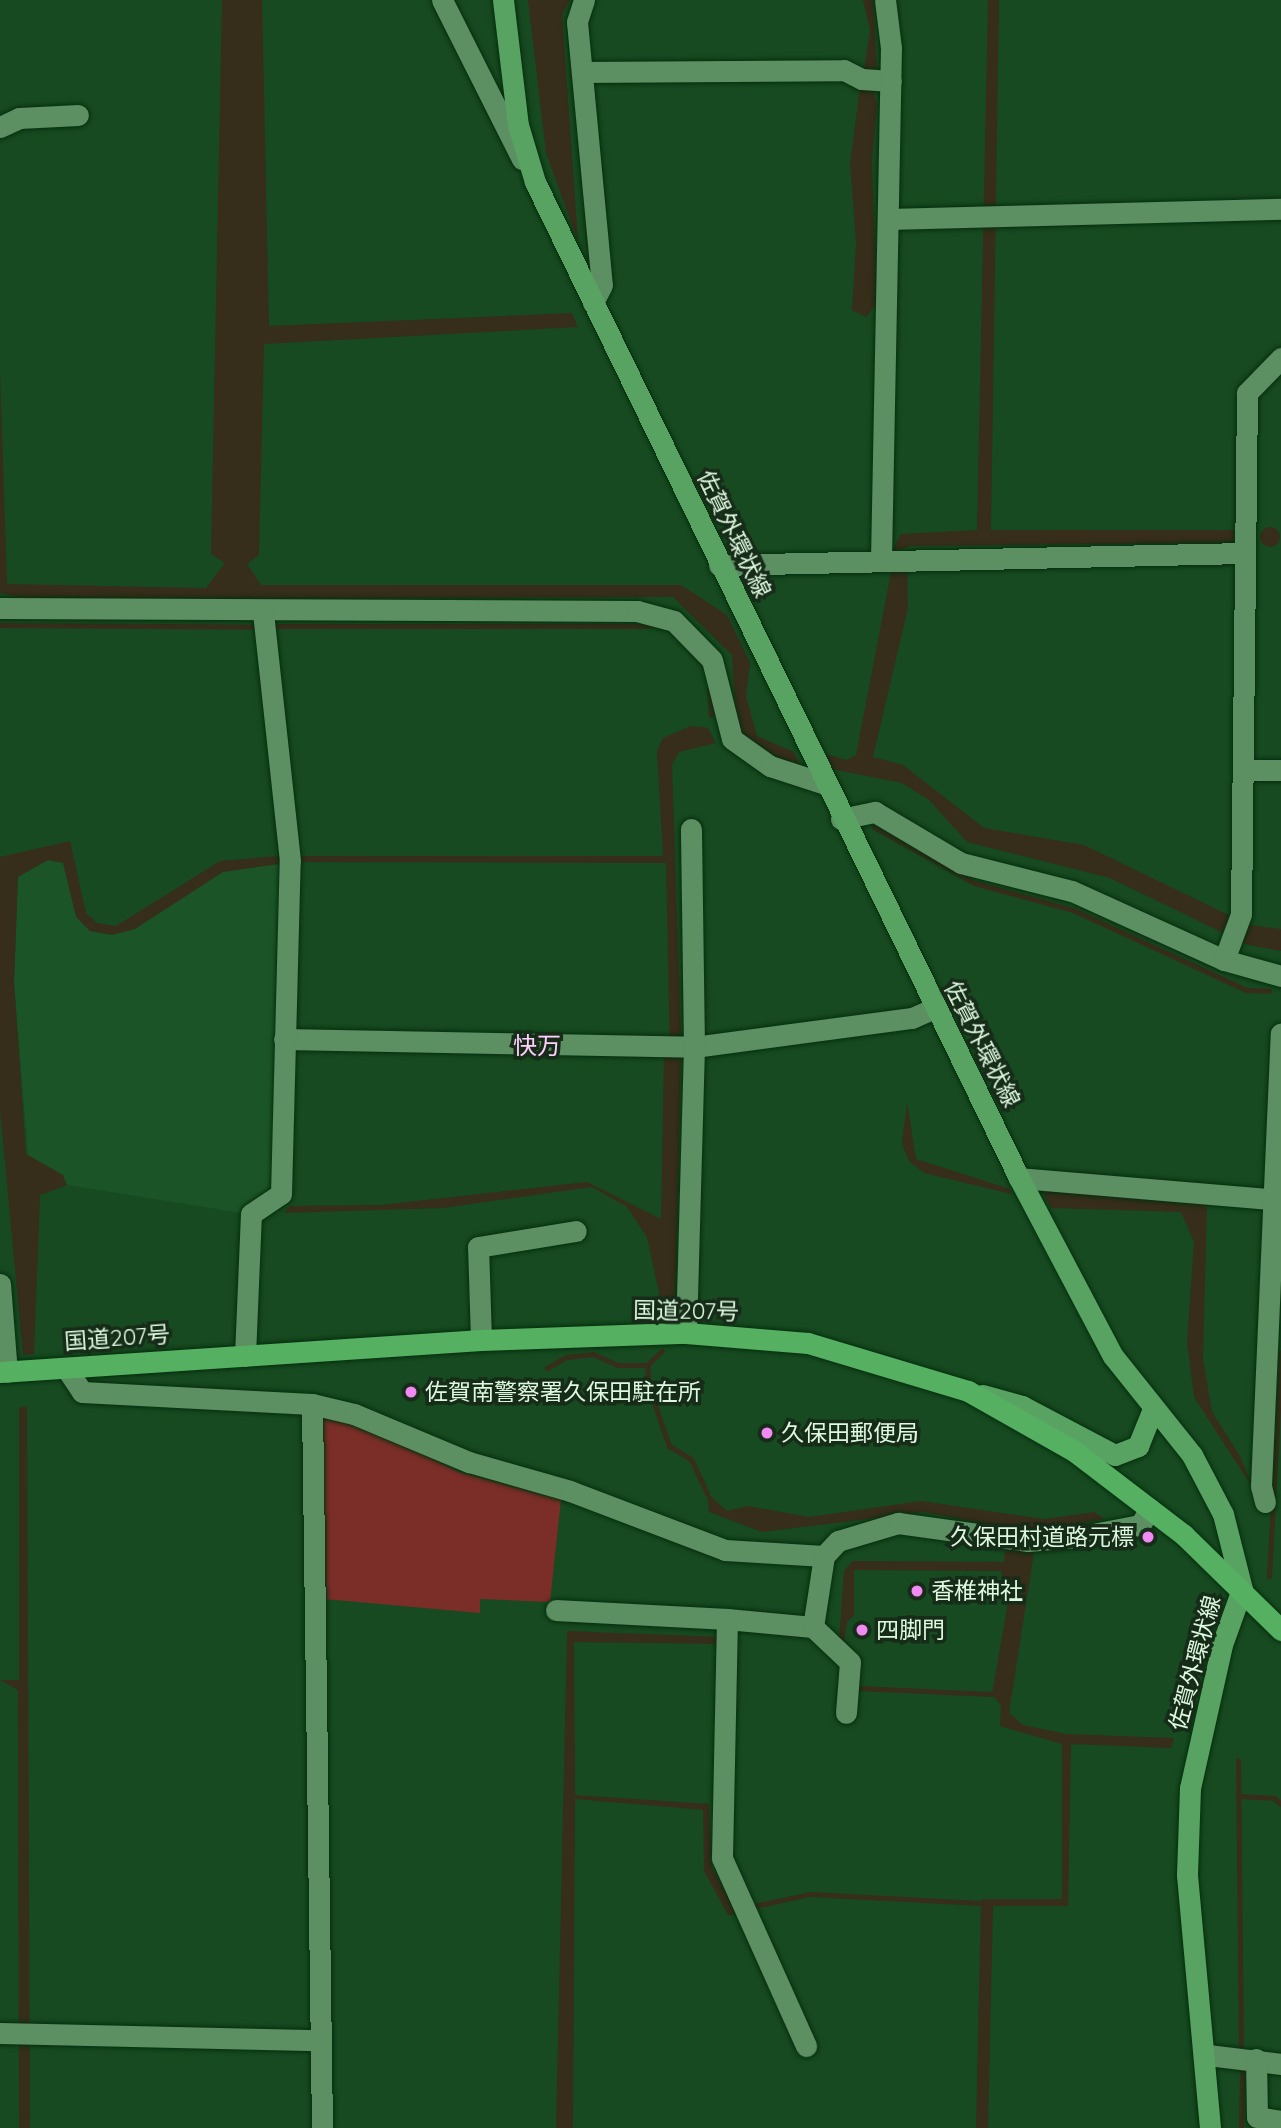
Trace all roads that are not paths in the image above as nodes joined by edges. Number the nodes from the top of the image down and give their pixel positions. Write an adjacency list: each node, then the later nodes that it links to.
1 (442, 0): 9 (street)
2 (503, 0): 9 (main road, 佐賀外環状線)
3 (584, 0): 5 (street)
4 (885, 0): 6 (street)
5 (582, 72): 6 (street); 12 (street)
6 (876, 80): 11 (street)
7 (78, 115): 8 (street)
8 (0, 127)
9 (535, 182): 12 (main road, 佐賀外環状線)
10 (1281, 209): 11 (street)
11 (889, 219): 15 (street)
12 (593, 303): 16 (main road, 佐賀外環状線)
13 (1281, 358): 14 (street)
14 (1245, 542): 15 (street); 19 (street)
15 (893, 558): 16 (street)
16 (719, 565): 21 (main road, 佐賀外環状線)
17 (0, 608): 18 (street)
18 (263, 622): 21 (street); 28 (street)
19 (1244, 770): 20 (street); 24 (street)
20 (1281, 770)
21 (825, 784): 22 (main road, 佐賀外環状線)
22 (841, 818): 24 (street); 26 (main road, 佐賀外環状線)
23 (691, 829): 29 (street)
24 (1227, 952): 25 (street)
25 (1281, 976)
26 (934, 1007): 29 (street); 30 (main road, 佐賀外環状線)
27 (1281, 1033): 31 (street)
28 (284, 1039): 29 (street); 36 (street)
29 (680, 1047): 34 (street)
30 (1020, 1178): 31 (street); 41 (main road, 佐賀外環状線)
31 (1279, 1200): 42 (street)
32 (576, 1231): 35 (street)
33 (0, 1284): 38 (street)
34 (686, 1333): 35 (highway, 国道207号); 39 (highway, 国道207号)
35 (481, 1340): 36 (highway, 国道207号)
36 (245, 1356): 37 (highway, 国道207号)
37 (66, 1368): 38 (highway, 国道207号); 40 (street)
38 (3, 1372)
39 (968, 1391): 41 (main road); 43 (highway, 国道207号)
40 (312, 1404): 44 (street); 52 (street)
41 (1152, 1412): 45 (main road, 佐賀外環状線)
42 (1265, 1502)
43 (1150, 1509): 44 (street); 45 (highway, 国道207号)
44 (824, 1556): 47 (street)
45 (1242, 1590): 48 (highway, 国道207号); 54 (main road, 佐賀外環状線)
46 (556, 1610): 49 (street)
47 (813, 1627): 49 (street); 50 (street)
48 (1281, 1630)
49 (727, 1631): 53 (street)
50 (846, 1713)
51 (6, 2033): 52 (street)
52 (319, 2040): 58 (street)
53 (806, 2046)
54 (1208, 2055): 55 (street); 59 (main road, 佐賀外環状線)
55 (1255, 2060): 56 (street); 57 (street)
56 (1281, 2064)
57 (1281, 2121)
58 (322, 2128)
59 (1210, 2128)

